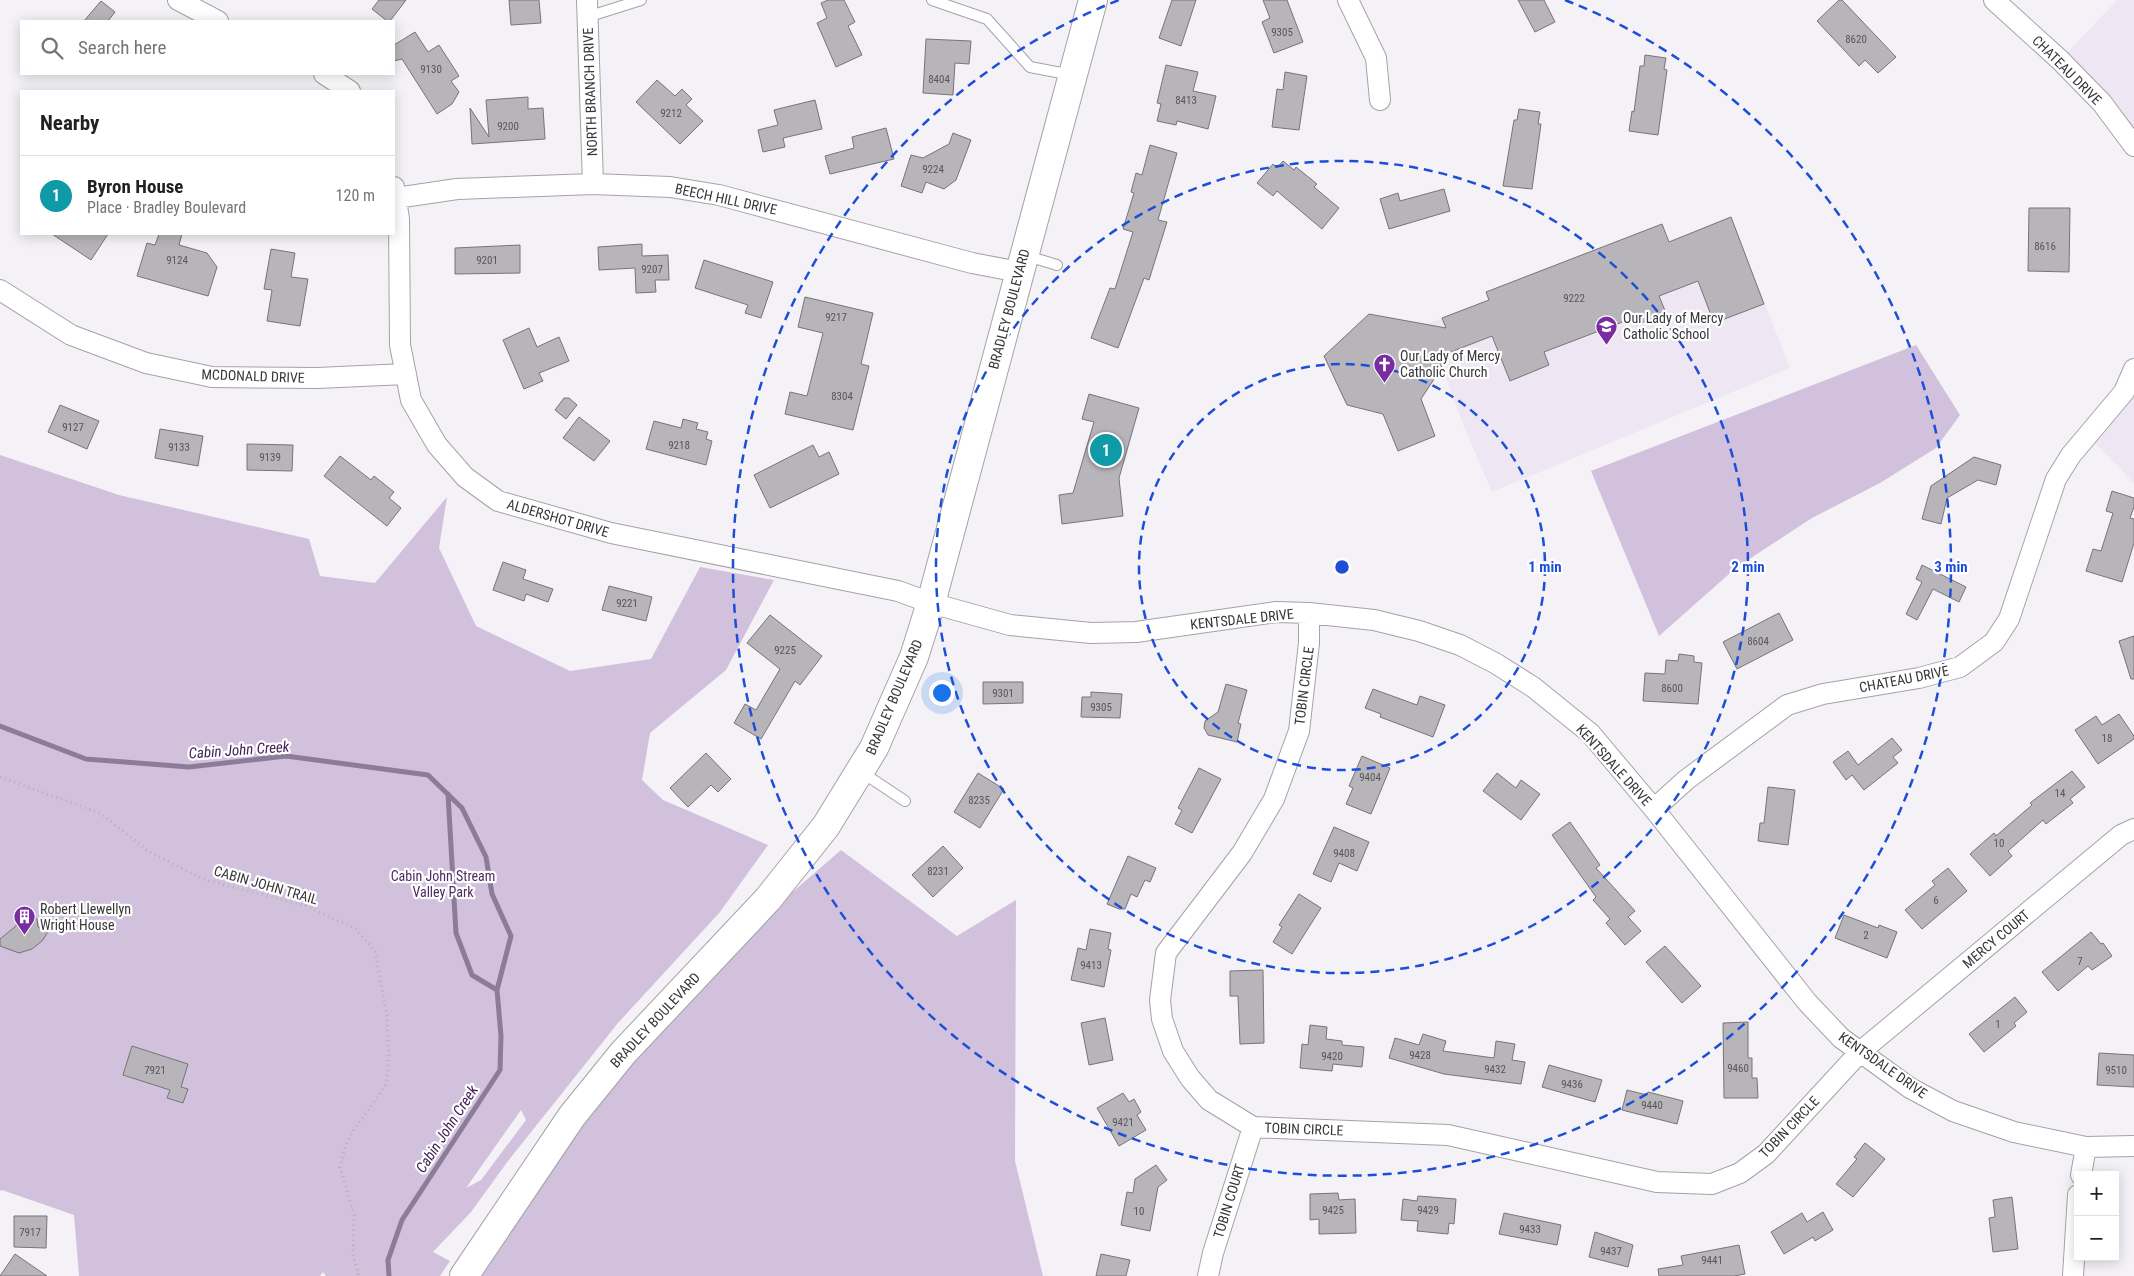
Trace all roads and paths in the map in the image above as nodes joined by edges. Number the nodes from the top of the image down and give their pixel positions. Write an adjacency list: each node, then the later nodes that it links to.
1 (178, 0): 8 (street)
2 (642, 0): 7 (lane)
3 (932, 0): 10 (lane)
4 (1094, 0): 10 (main road, BRADLEY BOULEVARD)
5 (1348, 0): 12 (street)
6 (1994, 0): 13 (street, CHATEAU DRIVE)
7 (587, 8): 14 (street, NORTH BRANCH DRIVE)
8 (216, 20)
9 (326, 75): 11 (street)
10 (1073, 75): 16 (main road, BRADLEY BOULEVARD)
11 (348, 90)
12 (1380, 100)
13 (2134, 146)
14 (593, 184): 15 (street, BEECH HILL DRIVE); 16 (street, BEECH HILL DRIVE)
15 (395, 192): 20 (street, ALDERSHOT DRIVE)
16 (1021, 263): 17 (lane); 21 (main road, BRADLEY BOULEVARD)
17 (1057, 265)
18 (0, 290): 20 (street, MCDONALD DRIVE)
19 (2134, 369): 26 (street, CHATEAU DRIVE)
20 (406, 374): 21 (street, ALDERSHOT DRIVE)
21 (931, 603): 22 (street, KENTSDALE DRIVE); 23 (main road, BRADLEY BOULEVARD)
22 (1309, 612): 26 (street, KENTSDALE DRIVE); 29 (street, TOBIN CIRCLE)
23 (860, 771): 25 (lane); 34 (main road, BRADLEY BOULEVARD)
24 (0, 777): 35 (path, CABIN JOHN TRAIL)
25 (905, 801)
26 (1654, 809): 28 (street, KENTSDALE DRIVE)
27 (2134, 829): 28 (street, MERCY COURT)
28 (1860, 1052): 29 (street, TOBIN CIRCLE); 31 (street, KENTSDALE DRIVE)
29 (1253, 1127): 36 (street, TOBIN COURT)
30 (2134, 1146): 31 (street, KENTSDALE DRIVE)
31 (2086, 1147): 32 (street)
32 (2082, 1171)
33 (2077, 1216): 37 (street)
34 (469, 1267)
35 (359, 1276)
36 (1208, 1276)
37 (2073, 1276)

